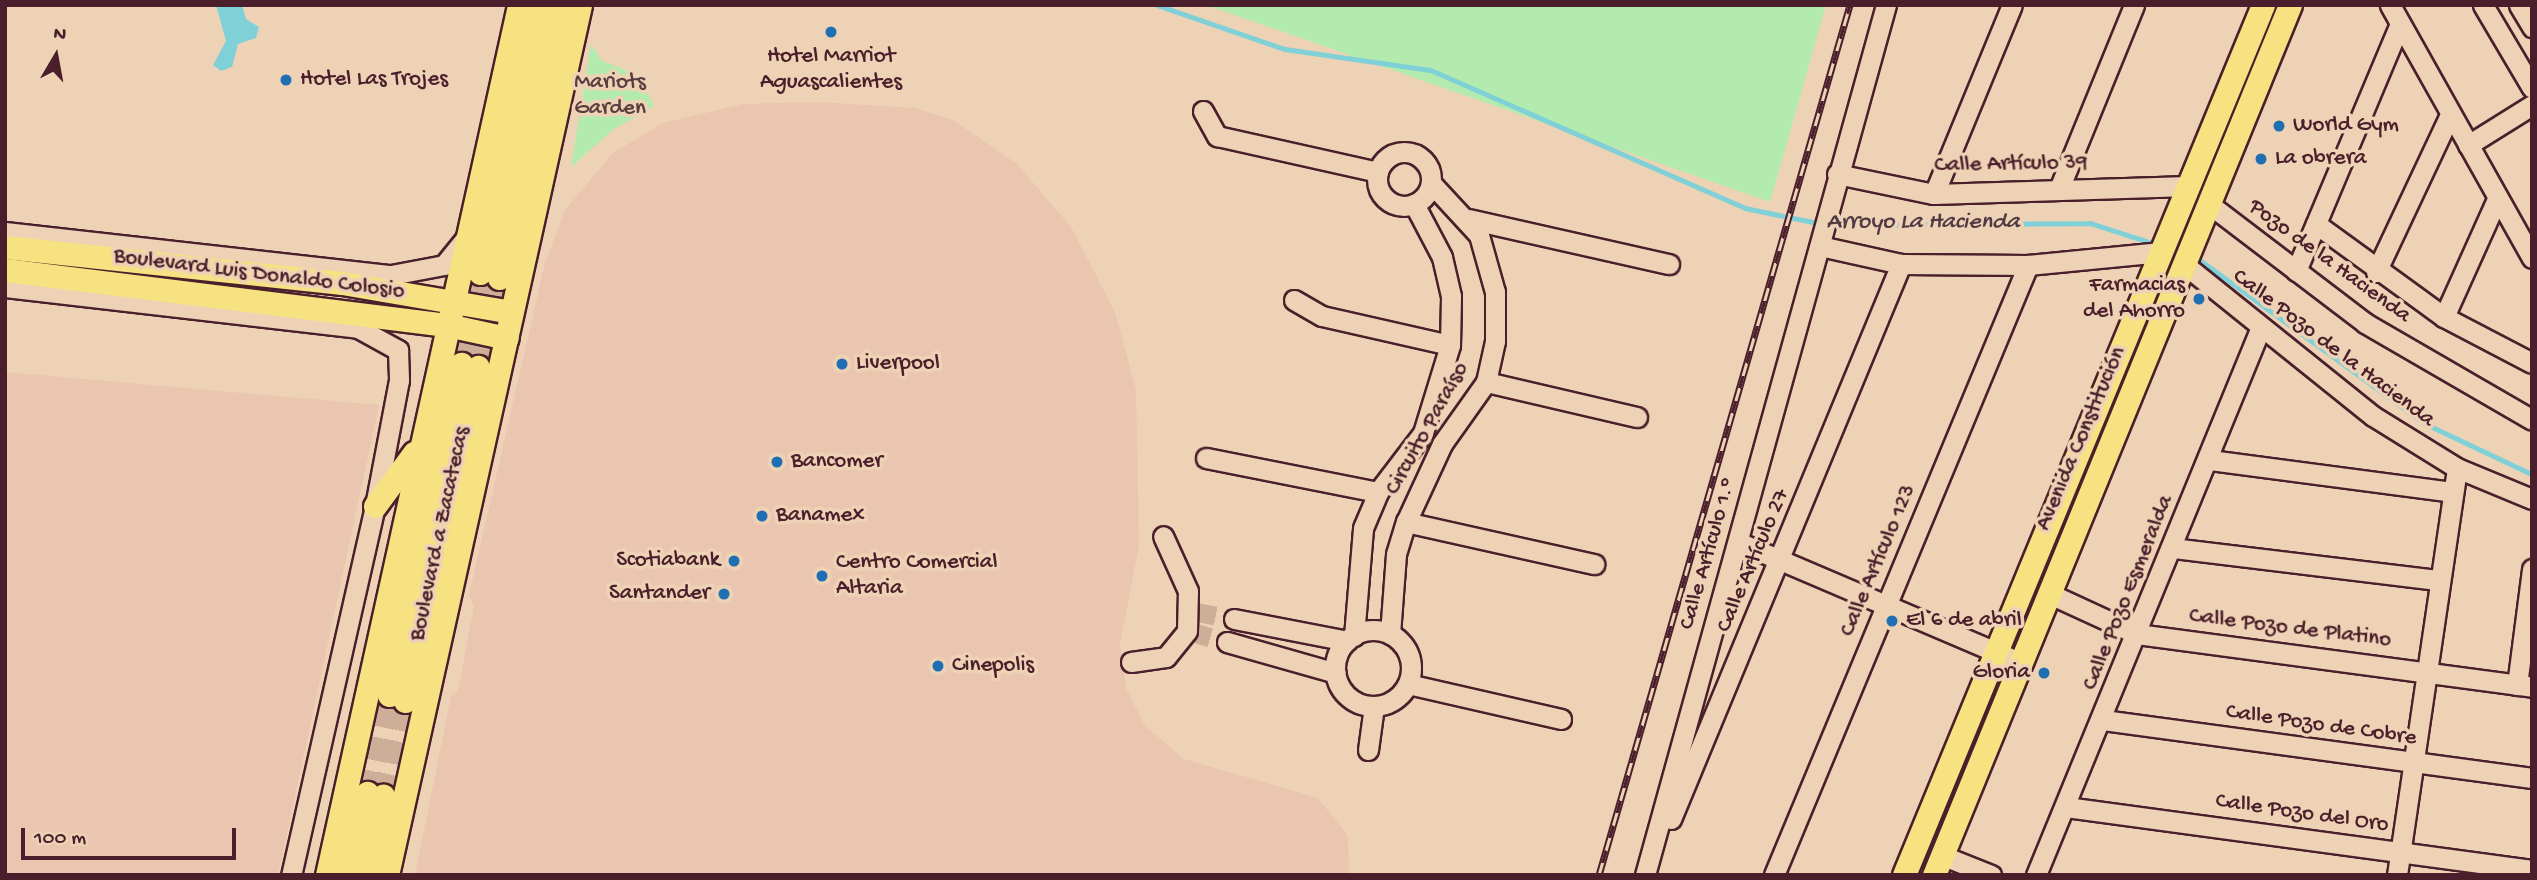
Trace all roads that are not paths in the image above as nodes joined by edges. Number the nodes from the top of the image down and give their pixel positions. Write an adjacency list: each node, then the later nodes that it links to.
1 (519, 5): 32 (main road)
2 (538, 5): 3 (main road)
3 (557, 5)
4 (580, 5): 53 (main road)
5 (1886, 5): 21 (street, Calle Artículo 1.º)
6 (2011, 5): 25 (street)
7 (2134, 5): 24 (street)
8 (2263, 5): 23 (main road, Avenida Constitución)
9 (2290, 5): 28 (main road, Avenida Constitución)
10 (2389, 5): 14 (street)
11 (2483, 5): 15 (street)
12 (2519, 5): 13 (street)
13 (2532, 27)
14 (2398, 29): 18 (street); 30 (street)
15 (2532, 88)
16 (2532, 105): 19 (street)
17 (1203, 111): 20 (street)
18 (2449, 115): 19 (street); 46 (street)
19 (2468, 145): 26 (street)
20 (1378, 172): 22 (street); 27 (street)
21 (1837, 174): 25 (street, Calle Artículo 39); 33 (street, Calle Artículo 1.º)
22 (1431, 183): 27 (street); 29 (street, Circuito Paraíso)
23 (2188, 186): 24 (street, Calle Artículo 39); 36 (main road, Avenida Constitución)
24 (2059, 189): 25 (street, Calle Artículo 39)
25 (1934, 194)
26 (2497, 200): 37 (street); 54 (street)
27 (1414, 205): 58 (street, Circuito Paraíso)
28 (2206, 210): 39 (main road, Avenida Constitución); 45 (street, Pozo de la Hacienda)
29 (1469, 219): 40 (street); 61 (street, Circuito Paraíso)
30 (2316, 224): 45 (street); 46 (street)
31 (5, 232): 35 (street, Boulevard Luis Donaldo Colosio)
32 (468, 234): 43 (street, Boulevard Luis Donaldo Colosio); 50 (main road)
33 (1821, 239): 41 (street); 76 (street, Calle Artículo 1.º)
34 (5, 247): 38 (main road, Boulevard Luis Donaldo Colosio)
35 (150, 248): 38 (main road); 43 (street, Boulevard Luis Donaldo Colosio)
36 (2162, 249): 42 (street); 89 (main road, Avenida Constitución)
37 (2532, 258)
38 (130, 260): 47 (main road, Boulevard Luis Donaldo Colosio)
39 (2186, 262): 56 (street, Calle Pozo de la Hacienda); 82 (main road, Avenida Constitución)
40 (1669, 264)
41 (1901, 264): 42 (street); 78 (street, Calle Artículo 27)
42 (2028, 265): 83 (street, Calle Artículo 123)
43 (320, 268): 47 (main road)
44 (5, 270): 49 (main road, Boulevard Luis Donaldo Colosio)
45 (2296, 271): 63 (street, Pozo de la Hacienda)
46 (2376, 272): 54 (street)
47 (342, 283): 50 (main road, Boulevard Luis Donaldo Colosio)
48 (5, 287): 52 (street, Boulevard Luis Donaldo Colosio)
49 (189, 291): 52 (main road); 55 (main road, Boulevard Luis Donaldo Colosio)
50 (453, 299): 53 (main road, Boulevard Luis Donaldo Colosio); 55 (main road)
51 (1294, 300): 58 (street)
52 (228, 312): 73 (street, Boulevard Luis Donaldo Colosio)
53 (512, 312): 57 (main road)
54 (2444, 317): 59 (street)
55 (447, 325): 57 (main road, Boulevard Luis Donaldo Colosio); 66 (main road)
56 (2261, 327): 68 (street, Calle Pozo Esmeralda); 69 (street, Calle Pozo de la Hacienda)
57 (507, 338): 111 (main road)
58 (1450, 345): 64 (street, Circuito Paraíso)
59 (2532, 363)
60 (469, 365): 96 (main road, Boulevard a Zacatecas)
61 (1486, 382): 62 (street); 65 (street, Circuito Paraíso)
62 (1637, 417)
63 (2532, 420)
64 (1423, 433): 65 (street); 70 (street, Circuito Paraíso)
65 (1443, 444): 74 (street, Circuito Paraíso)
66 (419, 445): 73 (main road); 108 (main road)
67 (1206, 458): 70 (street)
68 (2210, 460): 71 (street); 77 (street, Calle Pozo Esmeralda)
69 (2457, 468): 71 (street); 72 (street, Calle Pozo de la Hacienda)
70 (1378, 492): 87 (street, Circuito Paraíso)
71 (2452, 492): 81 (street)
72 (2532, 499)
73 (375, 506): 107 (street)
74 (1406, 522): 79 (street); 85 (street, Circuito Paraíso)
75 (1163, 536): 90 (street)
76 (1738, 542): 78 (street); 112 (street, Calle Artículo 1.º)
77 (2173, 548): 81 (street); 86 (street, Calle Pozo Esmeralda)
78 (1783, 558): 83 (street); 112 (street, Calle Artículo 27)
79 (1594, 564)
80 (2532, 569): 95 (street)
81 (2436, 580): 92 (street)
82 (2050, 594): 86 (street, Calle Pozo de Platino); 91 (main road, Avenida Constitución)
83 (1886, 606): 89 (street); 113 (street, Calle Artículo 123)
84 (1234, 619): 87 (street)
85 (1390, 634): 87 (street); 94 (street)
86 (2137, 634): 92 (street, Calle Pozo de Platino); 99 (street, Calle Pozo Esmeralda)
87 (1350, 639): 93 (street)
88 (1227, 642): 93 (street)
89 (1994, 649): 91 (street); 114 (main road, Avenida Constitución)
90 (1139, 662)
91 (2022, 663): 105 (main road, Avenida Constitución)
92 (2423, 671): 95 (street, Calle Pozo de Platino); 101 (street)
93 (1336, 673): 97 (street)
94 (1408, 684): 97 (street); 98 (street)
95 (2525, 686)
96 (397, 698)
97 (1374, 706): 100 (street)
98 (1561, 719)
99 (2103, 720): 101 (street, Calle Pozo de Cobre); 103 (street, Calle Pozo Esmeralda)
100 (1368, 750)
101 (2413, 763): 102 (street, Calle Pozo de Cobre); 104 (street)
102 (2532, 778)
103 (2066, 807): 104 (street, Calle Pozo del Oro); 116 (street, Calle Pozo Esmeralda)
104 (2401, 852): 106 (street, Calle Pozo del Oro); 117 (street)
105 (1937, 865): 115 (street)
106 (2532, 870)
107 (291, 875)
108 (327, 875)
109 (349, 875): 110 (main road)
110 (367, 875)
111 (387, 875)
112 (1646, 875)
113 (1773, 875)
114 (1904, 875)
115 (1991, 875)
116 (2036, 875)
117 (2397, 875)

